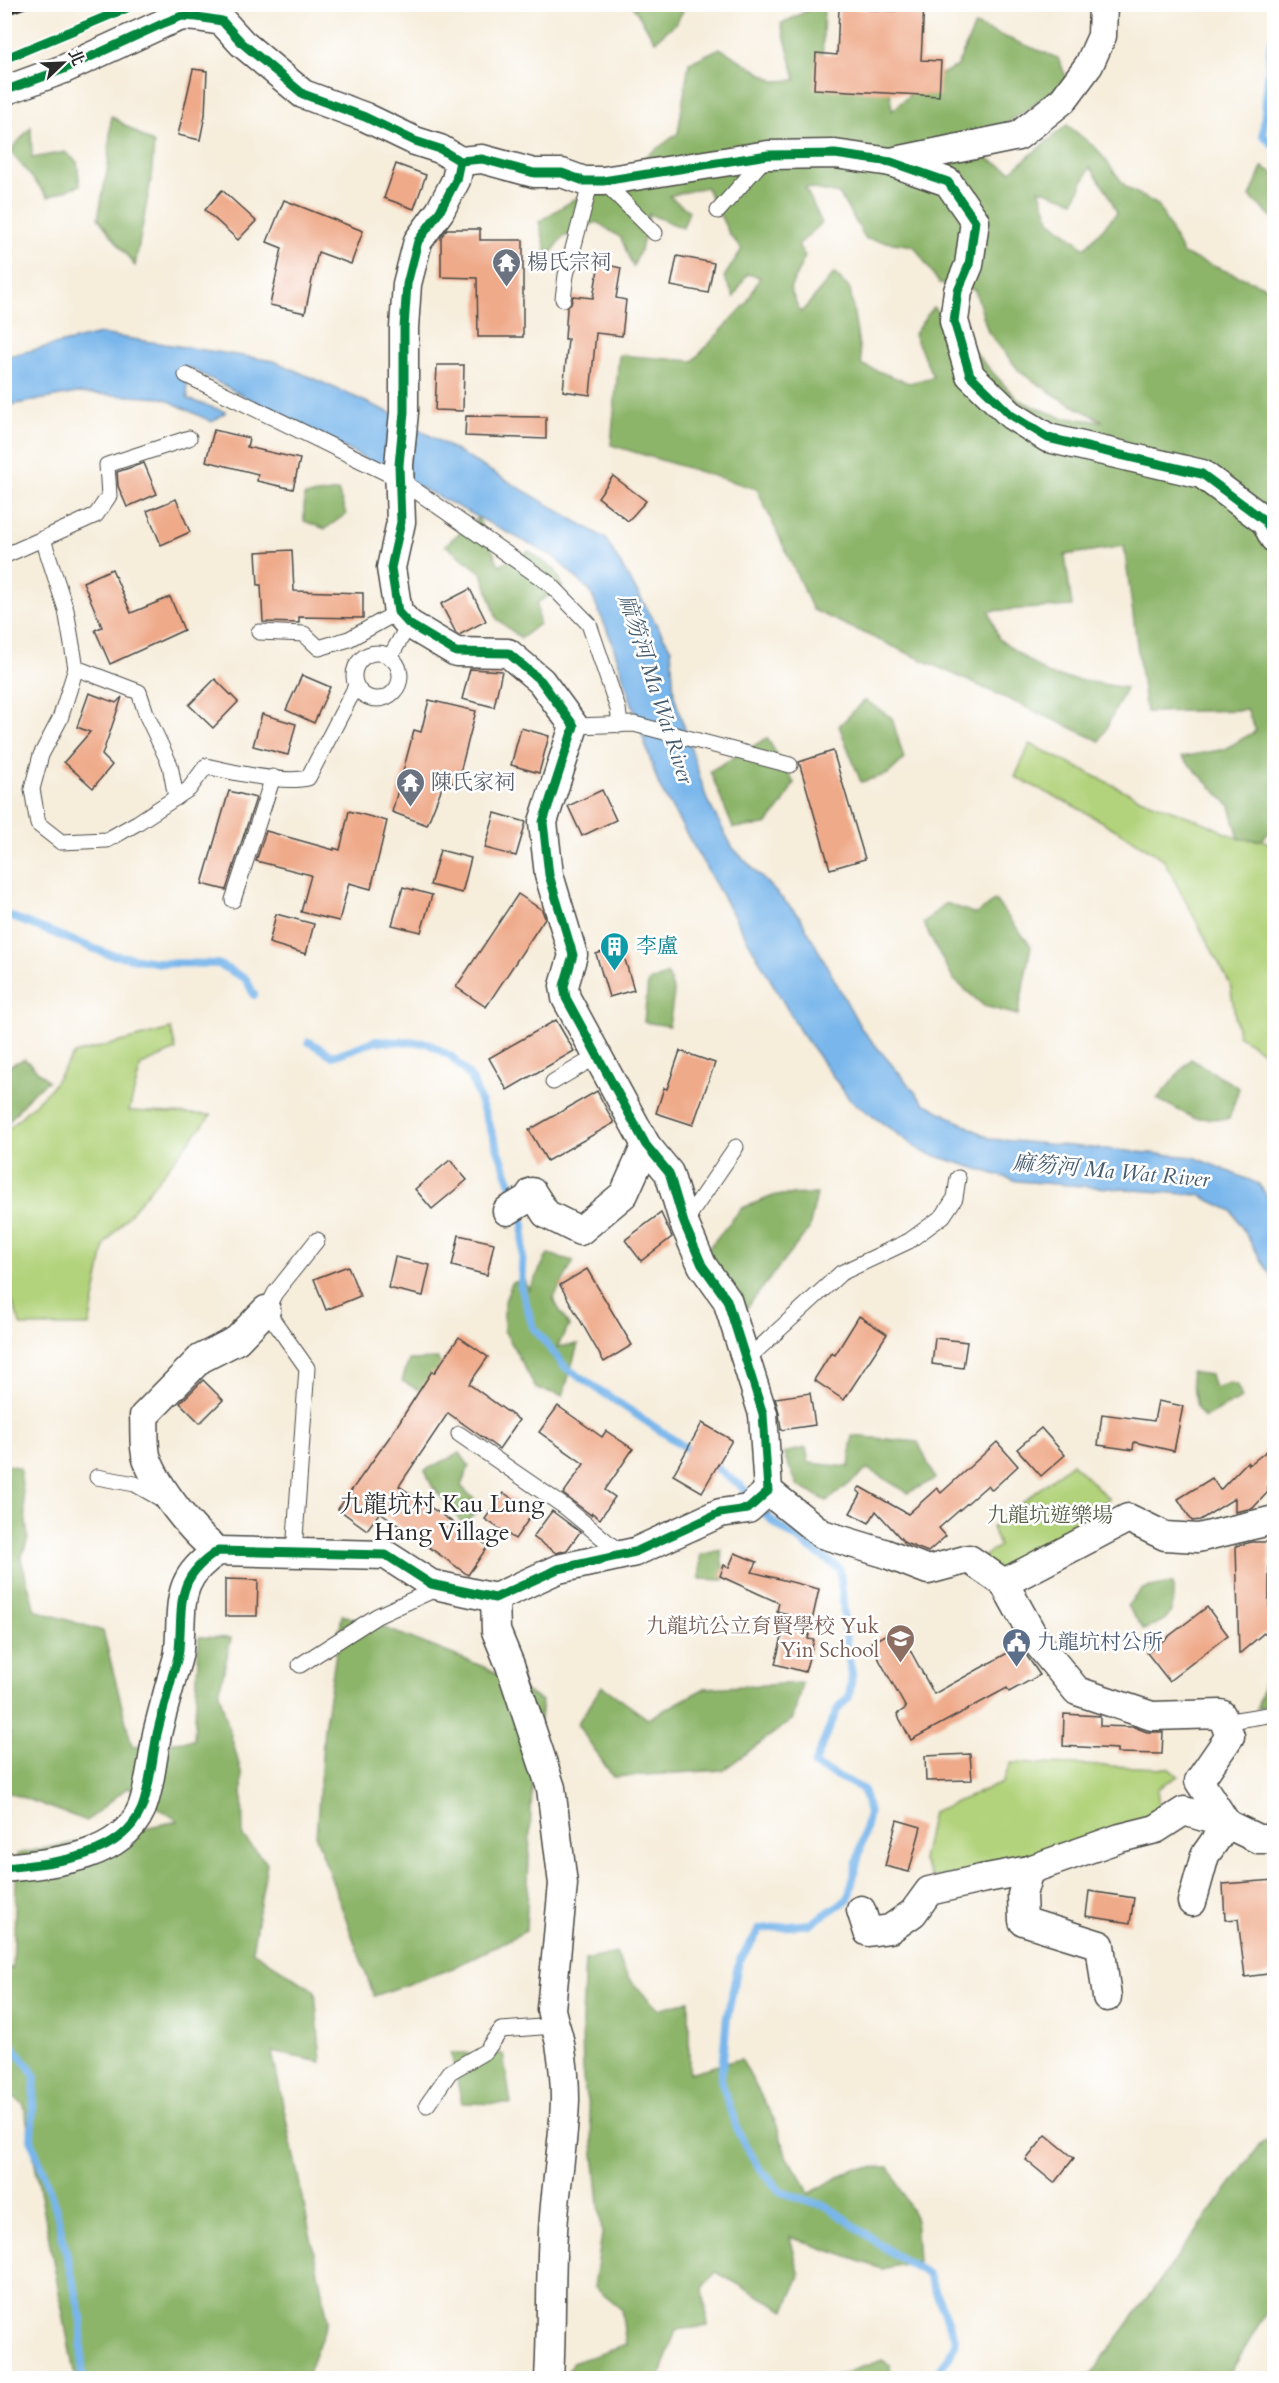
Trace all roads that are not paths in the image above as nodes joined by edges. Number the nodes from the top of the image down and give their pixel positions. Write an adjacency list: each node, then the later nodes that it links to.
1 (1103, 4): 5 (street)
2 (4, 91): 4 (street)
3 (768, 155): 5 (street); 6 (street); 7 (lane)
4 (460, 161): 6 (street); 12 (street)
5 (891, 162): 13 (street)
6 (597, 181): 8 (lane); 9 (lane)
7 (718, 211)
8 (656, 233)
9 (563, 299)
10 (186, 375): 12 (lane)
11 (189, 438): 14 (lane)
12 (399, 472): 16 (street); 21 (lane)
13 (1275, 538)
14 (43, 539): 15 (lane); 19 (lane)
15 (4, 556)
16 (403, 618): 17 (lane); 18 (lane); 22 (street)
17 (259, 632)
18 (390, 657): 20 (lane); 20 (lane)
19 (76, 668): 25 (lane); 25 (lane)
20 (356, 686): 24 (lane)
21 (627, 725): 22 (lane); 23 (lane)
22 (574, 726): 27 (street)
23 (790, 765)
24 (273, 777): 25 (lane); 26 (lane)
25 (176, 798)
26 (233, 900)
27 (597, 1056): 28 (lane); 29 (street)
28 (553, 1082)
29 (646, 1145): 32 (street); 33 (street)
30 (736, 1147): 33 (lane)
31 (958, 1178): 36 (lane)
32 (507, 1211)
33 (684, 1223): 36 (street)
34 (316, 1240): 35 (lane)
35 (266, 1310): 40 (street); 43 (lane)
36 (746, 1360): 39 (street)
37 (459, 1434): 44 (lane)
38 (97, 1477): 40 (lane)
39 (768, 1491): 44 (street); 45 (street)
40 (174, 1506): 42 (street)
41 (1275, 1520): 45 (street)
42 (218, 1551): 43 (street); 53 (street)
43 (294, 1552): 46 (street)
44 (622, 1554): 47 (street)
45 (1004, 1583): 50 (street)
46 (442, 1586): 47 (street); 48 (lane)
47 (495, 1598): 58 (street)
48 (300, 1665)
49 (1275, 1714): 50 (lane)
50 (1224, 1722): 51 (street)
51 (1227, 1824): 52 (street); 54 (street); 55 (street)
52 (1275, 1839)
53 (4, 1868)
54 (1029, 1870): 56 (street); 57 (street)
55 (1192, 1902)
56 (861, 1910)
57 (1107, 1997)
58 (554, 2026): 59 (lane); 60 (street)
59 (427, 2105)
60 (549, 2379)

